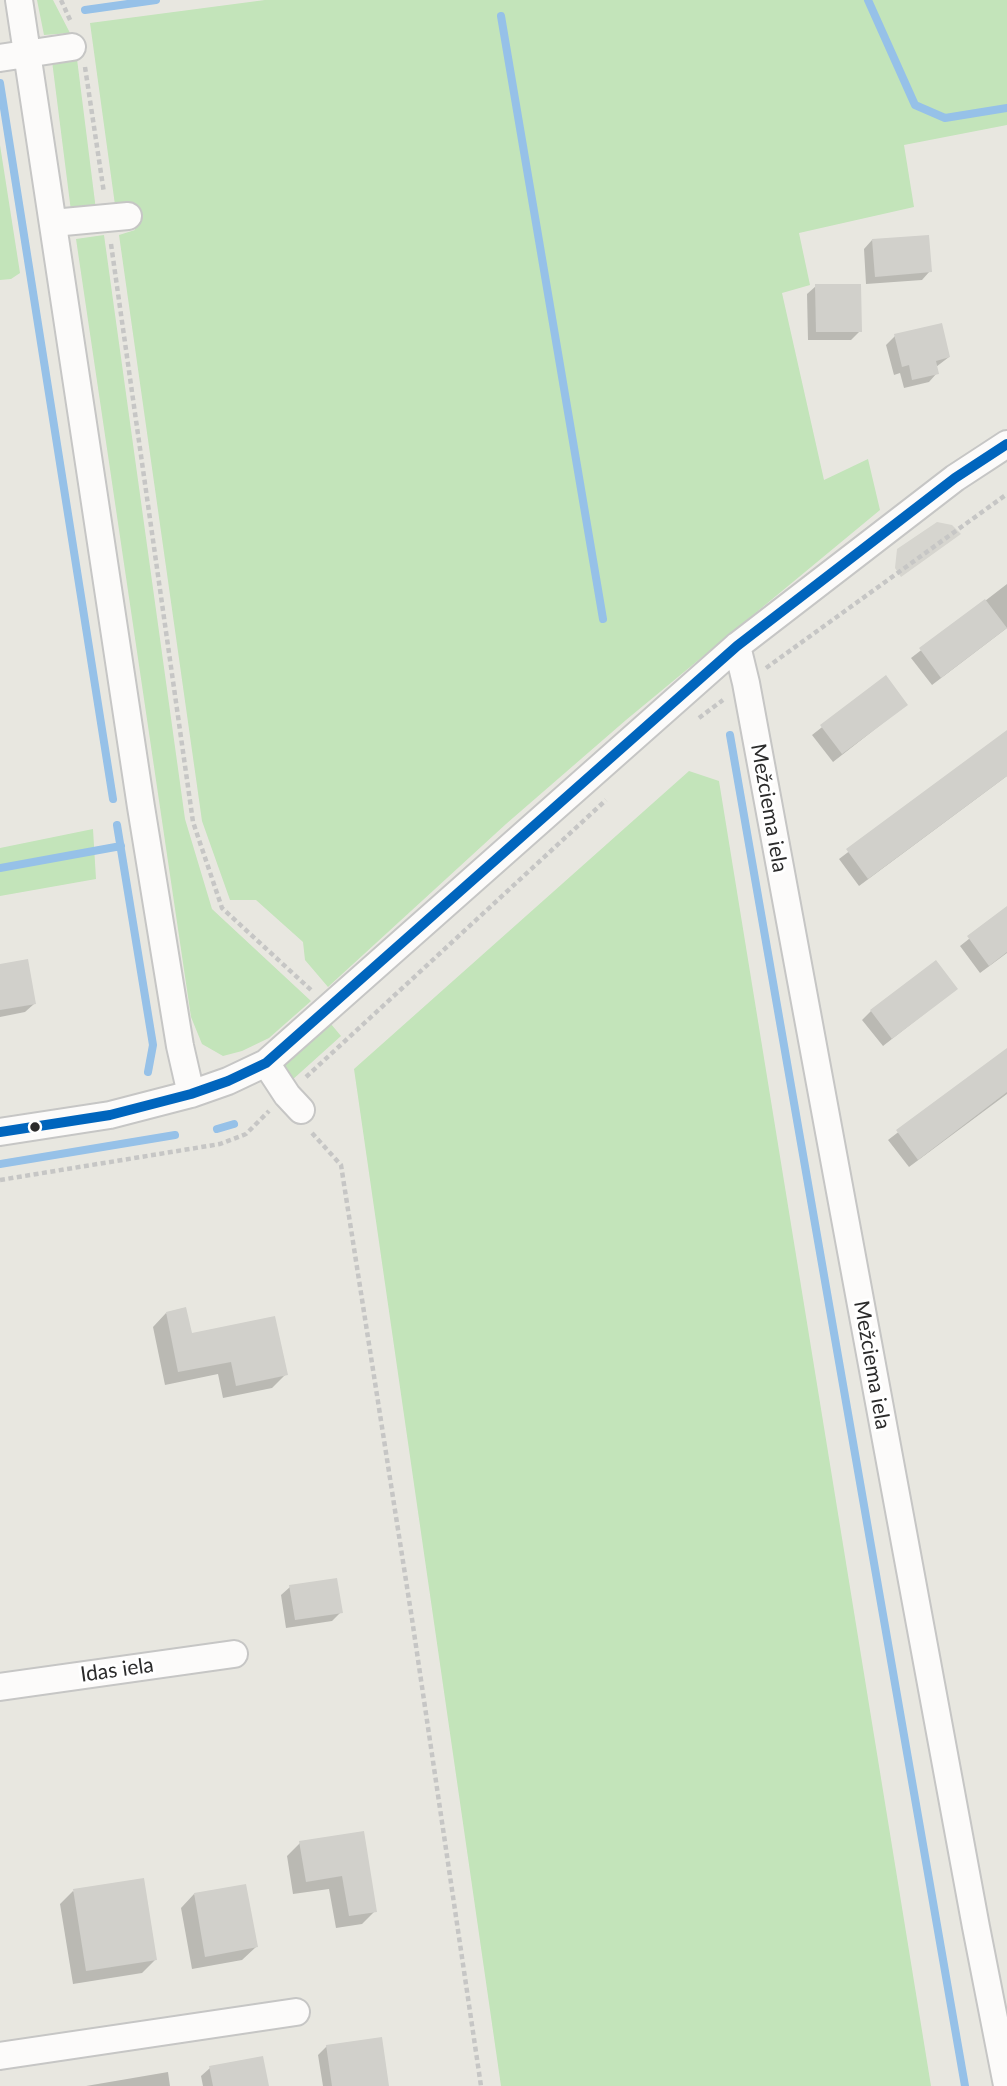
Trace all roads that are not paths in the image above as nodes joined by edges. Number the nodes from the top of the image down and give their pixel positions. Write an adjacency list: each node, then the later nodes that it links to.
1 (19, 0): 3 (street)
2 (76, 45): 3 (street)
3 (28, 55): 4 (street); 6 (street)
4 (0, 58)
5 (118, 217): 6 (street)
6 (53, 223): 10 (street)
7 (1007, 444): 8 (street)
8 (737, 646): 9 (street); 16 (street, Mežciema iela)
9 (266, 1063): 10 (street); 11 (street)
10 (191, 1094): 12 (street)
11 (301, 1110)
12 (0, 1132)
13 (234, 1654): 14 (street, Idas iela)
14 (0, 1687)
15 (296, 2012): 17 (street)
16 (1004, 2050): 18 (street, Mežciema iela)
17 (0, 2056)
18 (1007, 2085)

